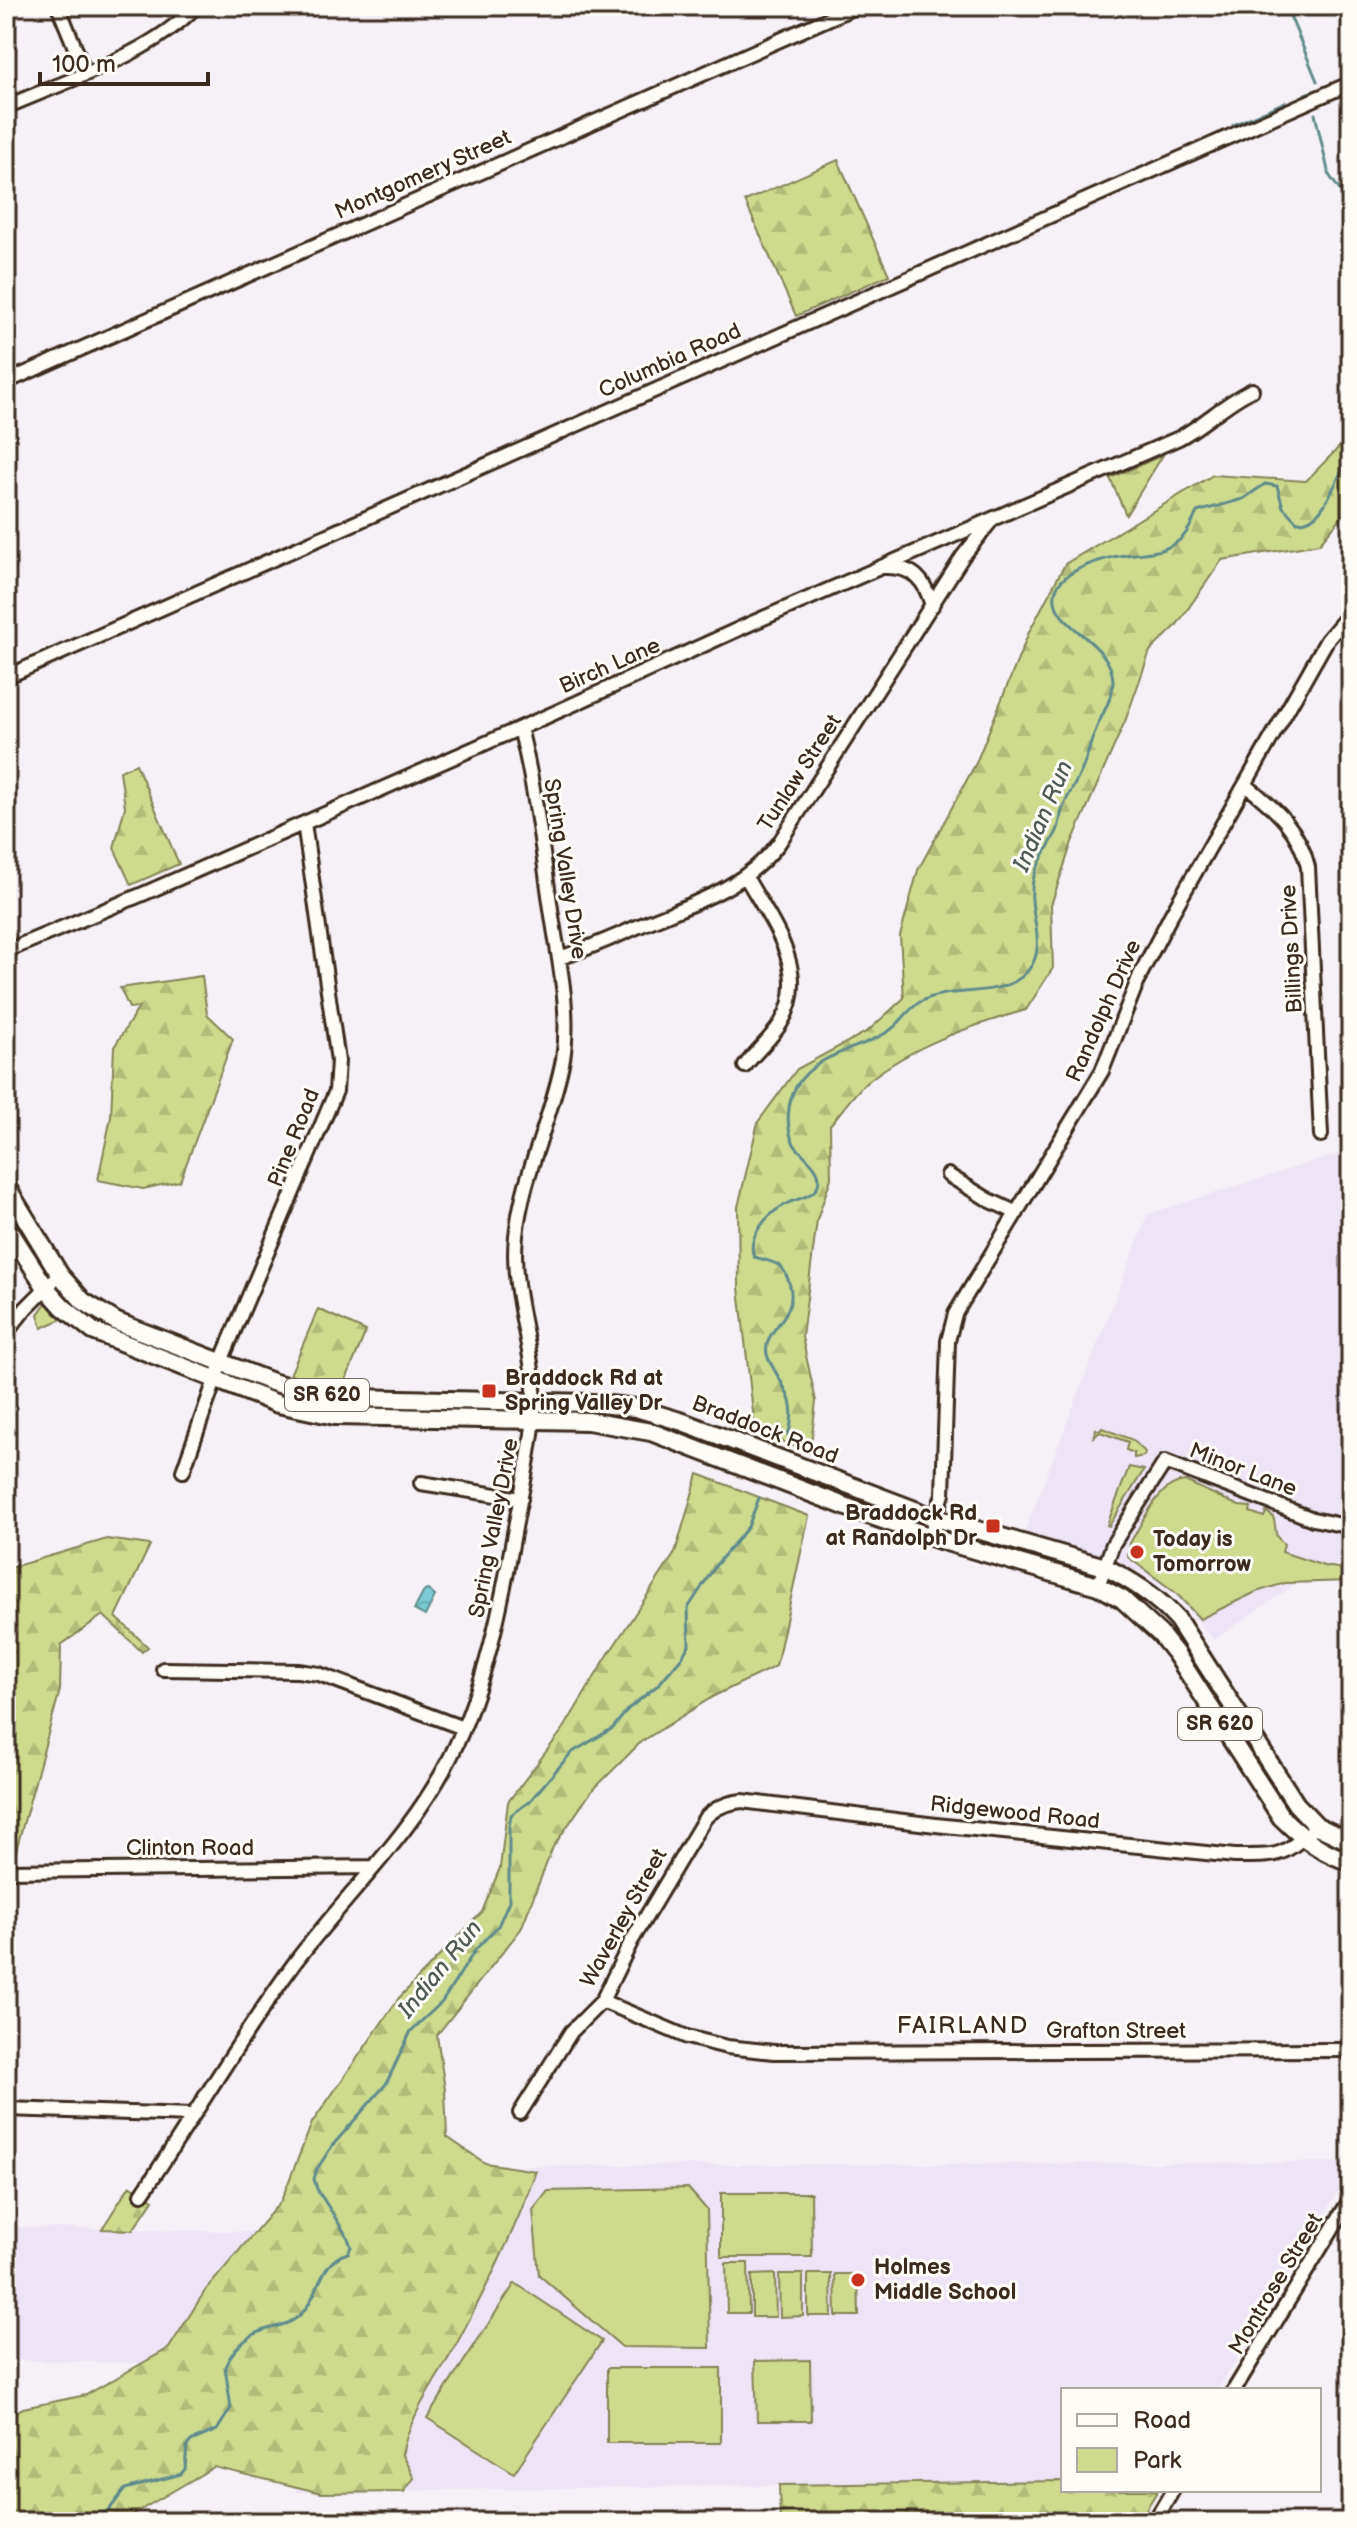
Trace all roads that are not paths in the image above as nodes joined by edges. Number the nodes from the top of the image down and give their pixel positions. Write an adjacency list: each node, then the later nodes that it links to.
1 (58, 6): 4 (street)
2 (196, 6): 4 (street)
3 (857, 6): 7 (street, Montgomery Street)
4 (85, 72): 6 (street)
5 (1351, 83): 13 (street, Columbia Road)
6 (6, 107)
7 (6, 382)
8 (1252, 390): 9 (street, Birch Lane)
9 (997, 517): 10 (street, Birch Lane); 11 (street, Tunlaw Street)
10 (883, 566): 11 (street); 14 (street, Birch Lane)
11 (932, 606): 17 (street, Tunlaw Street)
12 (1351, 612): 15 (street, Randolph Drive)
13 (6, 677)
14 (520, 728): 16 (street, Birch Lane); 19 (street, Spring Valley Drive)
15 (1246, 785): 21 (street, Billings Drive); 24 (street, Randolph Drive)
16 (304, 823): 18 (street, Birch Lane); 29 (street, Pine Road)
17 (746, 877): 19 (street, Tunlaw Street); 20 (street)
18 (6, 951)
19 (559, 958): 31 (street, Spring Valley Drive)
20 (745, 1066)
21 (1321, 1135)
22 (948, 1175): 24 (street)
23 (6, 1186): 26 (main road, Braddock Road / SR 620)
24 (1017, 1213): 36 (street, Randolph Drive)
25 (6, 1225): 27 (main road, Braddock Road / SR 620)
26 (60, 1275): 27 (street); 29 (main road, Braddock Road / SR 620)
27 (46, 1288): 28 (street); 30 (main road, Braddock Road / SR 620)
28 (6, 1333)
29 (221, 1362): 30 (street, Pine Road); 31 (main road, Braddock Road / SR 620)
30 (215, 1380): 32 (main road, Braddock Road / SR 620); 33 (street, Pine Road)
31 (536, 1401): 32 (street, Spring Valley Drive); 36 (main road, Braddock Road / SR 620)
32 (534, 1420): 35 (street, Spring Valley Drive); 38 (main road, Braddock Road / SR 620)
33 (183, 1471)
34 (421, 1483): 35 (street)
35 (521, 1499): 42 (street, Spring Valley Drive)
36 (936, 1518): 38 (street, Randolph Drive); 39 (main road, Braddock Road / SR 620)
37 (1351, 1527): 39 (street, Minor Lane)
38 (930, 1536): 40 (main road, Braddock Road / SR 620)
39 (1105, 1567): 40 (street, Minor Lane); 44 (main road, Braddock Road / SR 620)
40 (1098, 1586): 45 (main road, Braddock Road / SR 620)
41 (163, 1669): 42 (street)
42 (463, 1728): 48 (street, Spring Valley Drive)
43 (705, 1818): 45 (street, Ridgewood Road); 50 (street, Waverley Street)
44 (1317, 1826): 45 (street, Ridgewood Road); 46 (main road, Braddock Road / SR 620)
45 (1303, 1838): 47 (main road, Braddock Road / SR 620)
46 (1351, 1842)
47 (1351, 1862)
48 (374, 1867): 49 (street, Clinton Road); 54 (street, Spring Valley Drive)
49 (6, 1871)
50 (602, 2001): 51 (street, Grafton Street); 53 (street, Waverley Street)
51 (1351, 2050)
52 (6, 2109): 54 (street)
53 (520, 2113)
54 (193, 2115): 55 (street, Spring Valley Drive)
55 (142, 2194)
56 (1351, 2198): 57 (street, Montrose Street)
57 (1235, 2388)
58 (1172, 2492): 59 (street)
59 (1154, 2522)

